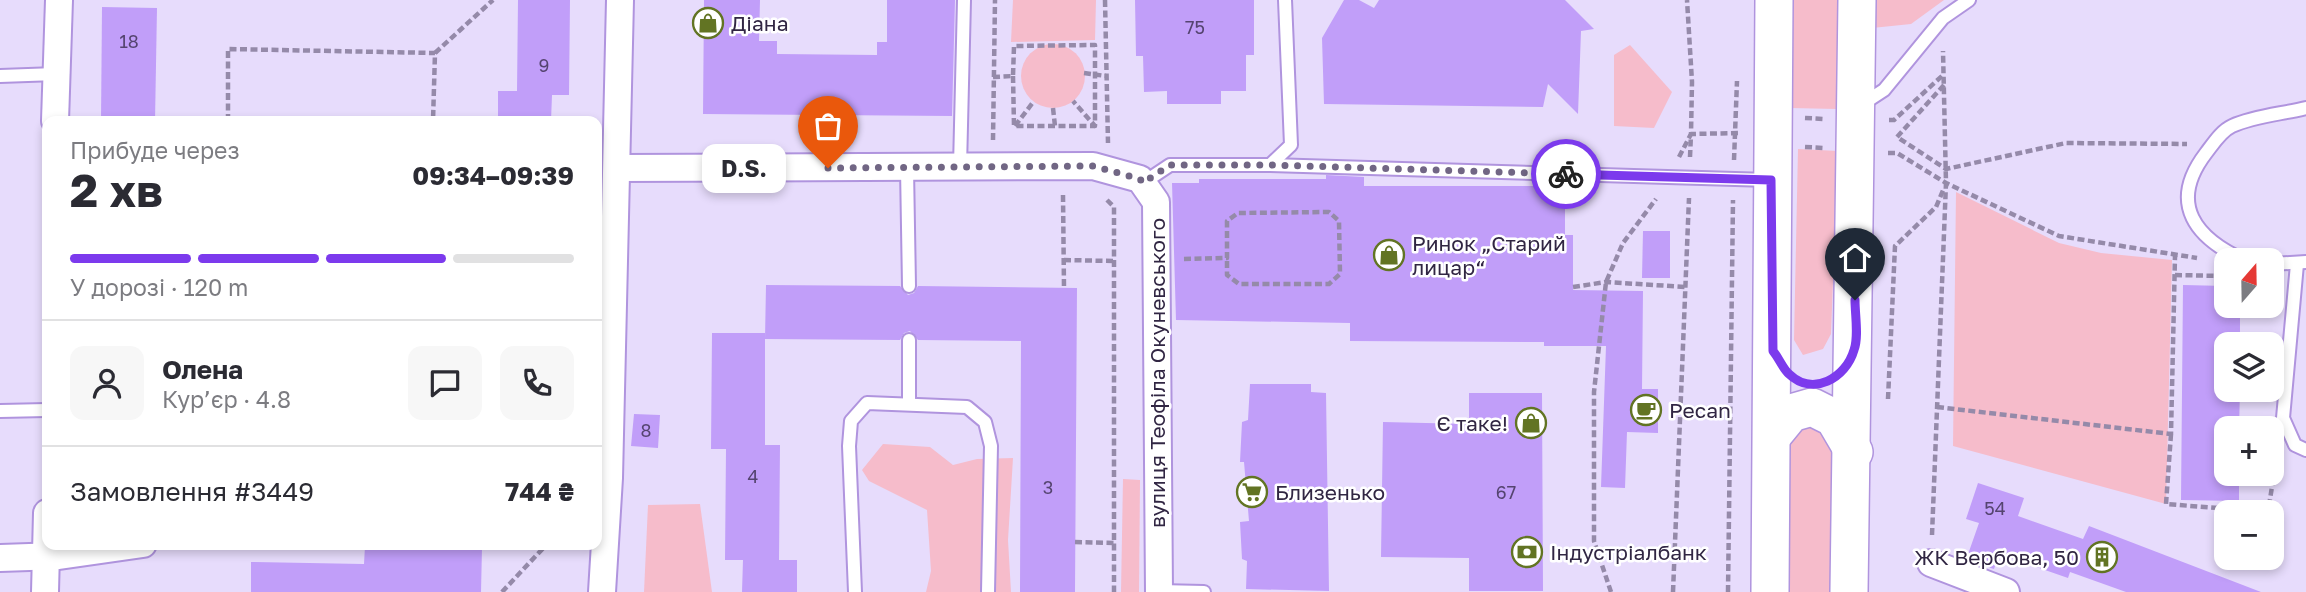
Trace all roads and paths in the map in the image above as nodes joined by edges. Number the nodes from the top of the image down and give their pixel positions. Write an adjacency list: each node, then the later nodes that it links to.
1 (60, 0): 14 (street)
2 (493, 0): 13 (path)
3 (620, 0): 45 (street)
4 (964, 0): 44 (lane)
5 (995, 0): 22 (path)
6 (1105, 0): 21 (path)
7 (1285, 0): 43 (lane)
8 (1687, 0): 38 (path)
9 (1774, 0): 51 (main road)
10 (1857, 0): 28 (main road)
11 (1969, 0): 28 (lane)
12 (1943, 41): 18 (path)
13 (435, 53): 30 (path); 31 (path)
14 (56, 74): 19 (lane); 29 (street)
15 (1084, 74): 16 (path)
16 (1095, 75): 20 (path); 21 (path); 35 (path)
17 (1738, 75): 36 (path)
18 (1944, 75): 23 (path); 32 (path)
19 (0, 76)
20 (1013, 76): 22 (path); 33 (path)
21 (1107, 76): 41 (path)
22 (993, 77): 40 (path)
23 (1944, 85): 47 (path); 47 (path)
24 (1034, 101): 33 (path)
25 (1073, 101): 35 (path)
26 (1053, 108): 34 (path)
27 (2306, 108): 39 (lane)
28 (1855, 109): 75 (main road)
29 (55, 116)
30 (228, 116)
31 (433, 116)
32 (1894, 120)
33 (1014, 126): 34 (path)
34 (1055, 126): 35 (path)
35 (1095, 126)
36 (1736, 133): 37 (path); 38 (path); 50 (path)
37 (1746, 133)
38 (1691, 134): 48 (path); 49 (path)
39 (2215, 141): 47 (path); 58 (lane)
40 (993, 146)
41 (1095, 147)
42 (1897, 153): 53 (path)
43 (1270, 165): 48 (lane); 52 (lane)
44 (960, 167): 46 (street); 52 (street)
45 (618, 168): 46 (street); 88 (street)
46 (907, 168): 70 (lane)
47 (1945, 169): 53 (path)
48 (1669, 177): 49 (lane); 69 (path)
49 (1689, 178): 50 (lane); 72 (path)
50 (1733, 179): 51 (lane); 108 (path)
51 (1771, 180): 76 (main road)
52 (1143, 183): 61 (street, вулиця Теофіла Окуневського)
53 (1946, 183): 59 (path); 77 (path); 79 (path)
54 (1050, 194): 55 (path)
55 (1063, 195): 56 (path); 63 (path)
56 (1076, 195)
57 (1101, 195): 64 (path)
58 (2225, 248)
59 (2175, 256): 62 (path); 67 (path)
60 (1227, 258): 60 (path); 61 (path)
61 (1157, 259): 98 (street, вулиця Теофіла Окуневського)
62 (2210, 259)
63 (1064, 260): 64 (path); 73 (path)
64 (1114, 261): 91 (path)
65 (2302, 263): 66 (lane); 82 (lane)
66 (2284, 264)
67 (2175, 275): 68 (path); 84 (path)
68 (2214, 276)
69 (1606, 282): 71 (path); 72 (path); 106 (path)
70 (909, 286)
71 (1573, 286)
72 (1686, 287): 107 (path)
73 (1064, 288)
74 (909, 340): 78 (lane)
75 (1854, 350): 76 (main road); 87 (main road)
76 (1773, 351): 85 (main road)
77 (1888, 402)
78 (909, 403): 102 (lane); 103 (lane)
79 (1937, 408): 84 (path); 97 (path)
80 (42, 410): 81 (lane)
81 (0, 411)
82 (2283, 416)
83 (2284, 420): 86 (lane)
84 (2171, 434): 89 (path)
85 (1773, 435): 87 (main road); 109 (main road)
86 (2306, 450)
87 (1854, 453): 110 (main road)
88 (603, 479): 101 (street)
89 (2272, 486)
90 (1075, 542): 91 (path)
91 (1114, 543): 104 (path)
92 (46, 550): 95 (street)
93 (98, 550): 95 (street)
94 (541, 550): 100 (path)
95 (46, 557): 96 (street); 99 (street)
96 (0, 558)
97 (1931, 563): 111 (street)
98 (1159, 591): 105 (lane)
99 (45, 592)
100 (502, 592)
101 (602, 592)
102 (855, 592)
103 (988, 592)
104 (1114, 592)
105 (1204, 592)
106 (1611, 592)
107 (1673, 592)
108 (1728, 592)
109 (1770, 592)
110 (1849, 592)
111 (2007, 592)

